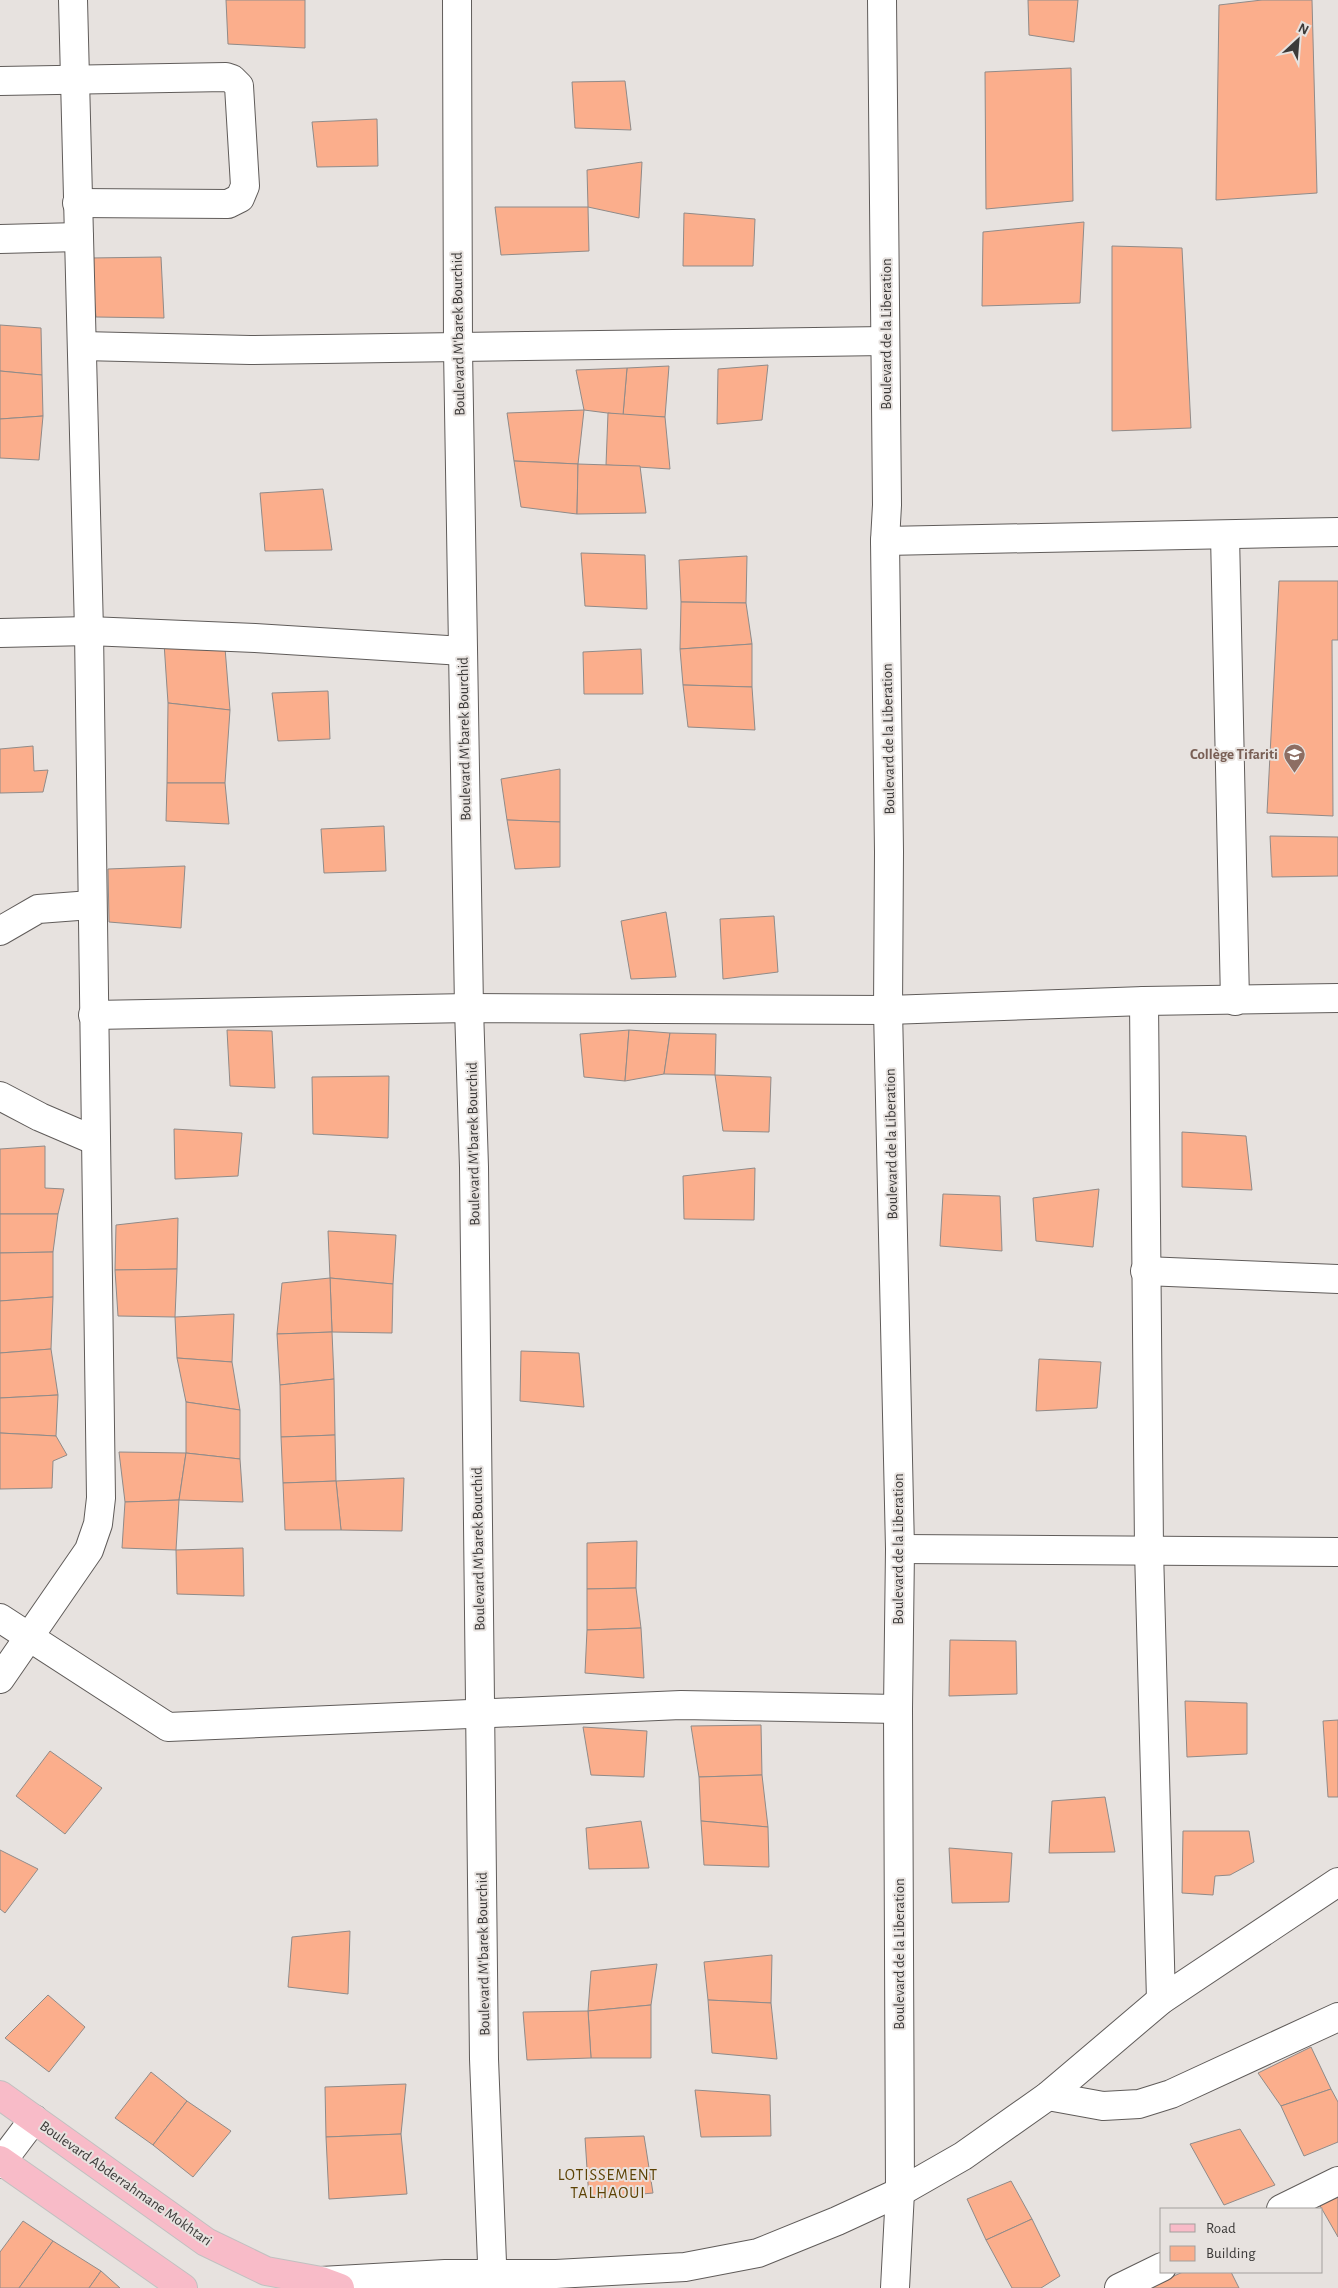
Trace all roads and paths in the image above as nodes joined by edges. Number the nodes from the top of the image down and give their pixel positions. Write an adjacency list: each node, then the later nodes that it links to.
1 (73, 0): 4 (street)
2 (456, 0): 11 (street, Boulevard M'barek Bourchid)
3 (882, 0): 9 (street, Boulevard de la Liberation)
4 (75, 81): 5 (street); 6 (street); 6 (street)
5 (0, 82)
6 (78, 203): 7 (street)
7 (79, 237): 8 (street); 10 (street)
8 (0, 239)
9 (885, 341): 11 (street); 14 (street, Boulevard de la Liberation)
10 (82, 346): 11 (street); 15 (street)
11 (458, 349): 17 (street, Boulevard M'barek Bourchid)
12 (1338, 532): 13 (street)
13 (1225, 535): 14 (street); 21 (street)
14 (885, 541): 24 (street, Boulevard de la Liberation)
15 (89, 631): 16 (street); 17 (street); 18 (street)
16 (0, 633)
17 (463, 650): 23 (street, Boulevard M'barek Bourchid)
18 (92, 905): 19 (street); 25 (street)
19 (0, 931)
20 (1338, 998): 21 (street)
21 (1235, 1001): 22 (street)
22 (1144, 1002): 24 (street); 28 (street)
23 (469, 1008): 24 (street); 25 (street); 37 (street, Boulevard M'barek Bourchid)
24 (888, 1010): 30 (street, Boulevard de la Liberation)
25 (93, 1015): 27 (street)
26 (0, 1096): 27 (street)
27 (96, 1141): 34 (street)
28 (1145, 1271): 29 (street); 31 (street)
29 (1338, 1279)
30 (900, 1548): 31 (street); 36 (street, Boulevard de la Liberation)
31 (1149, 1550): 32 (street); 39 (street)
32 (1338, 1552)
33 (0, 1618): 34 (street)
34 (28, 1637): 35 (street); 37 (street)
35 (0, 1679)
36 (898, 1709): 37 (street); 46 (street, Boulevard de la Liberation)
37 (479, 1715): 49 (street, Boulevard M'barek Bourchid)
38 (1338, 1882): 39 (street, Boulevard Abderrahmane Mokhtari)
39 (1161, 2000): 42 (street, Boulevard Abderrahmane Mokhtari)
40 (1337, 2022): 42 (street)
41 (0, 2094): 43 (main road, Boulevard Abderrahmane Mokhtari)
42 (1048, 2096): 46 (street, Boulevard Abderrahmane Mokhtari)
43 (34, 2119): 44 (street); 50 (main road, Boulevard Abderrahmane Mokhtari)
44 (1, 2162): 51 (main road)
45 (1338, 2181): 47 (street)
46 (900, 2192): 49 (street, Boulevard Abderrahmane Mokhtari); 52 (street, Boulevard de la Liberation)
47 (1283, 2208)
48 (1160, 2268): 53 (street)
49 (493, 2280): 50 (street, Boulevard Abderrahmane Mokhtari)
50 (330, 2284)
51 (183, 2288)
52 (895, 2288)
53 (1119, 2288)

